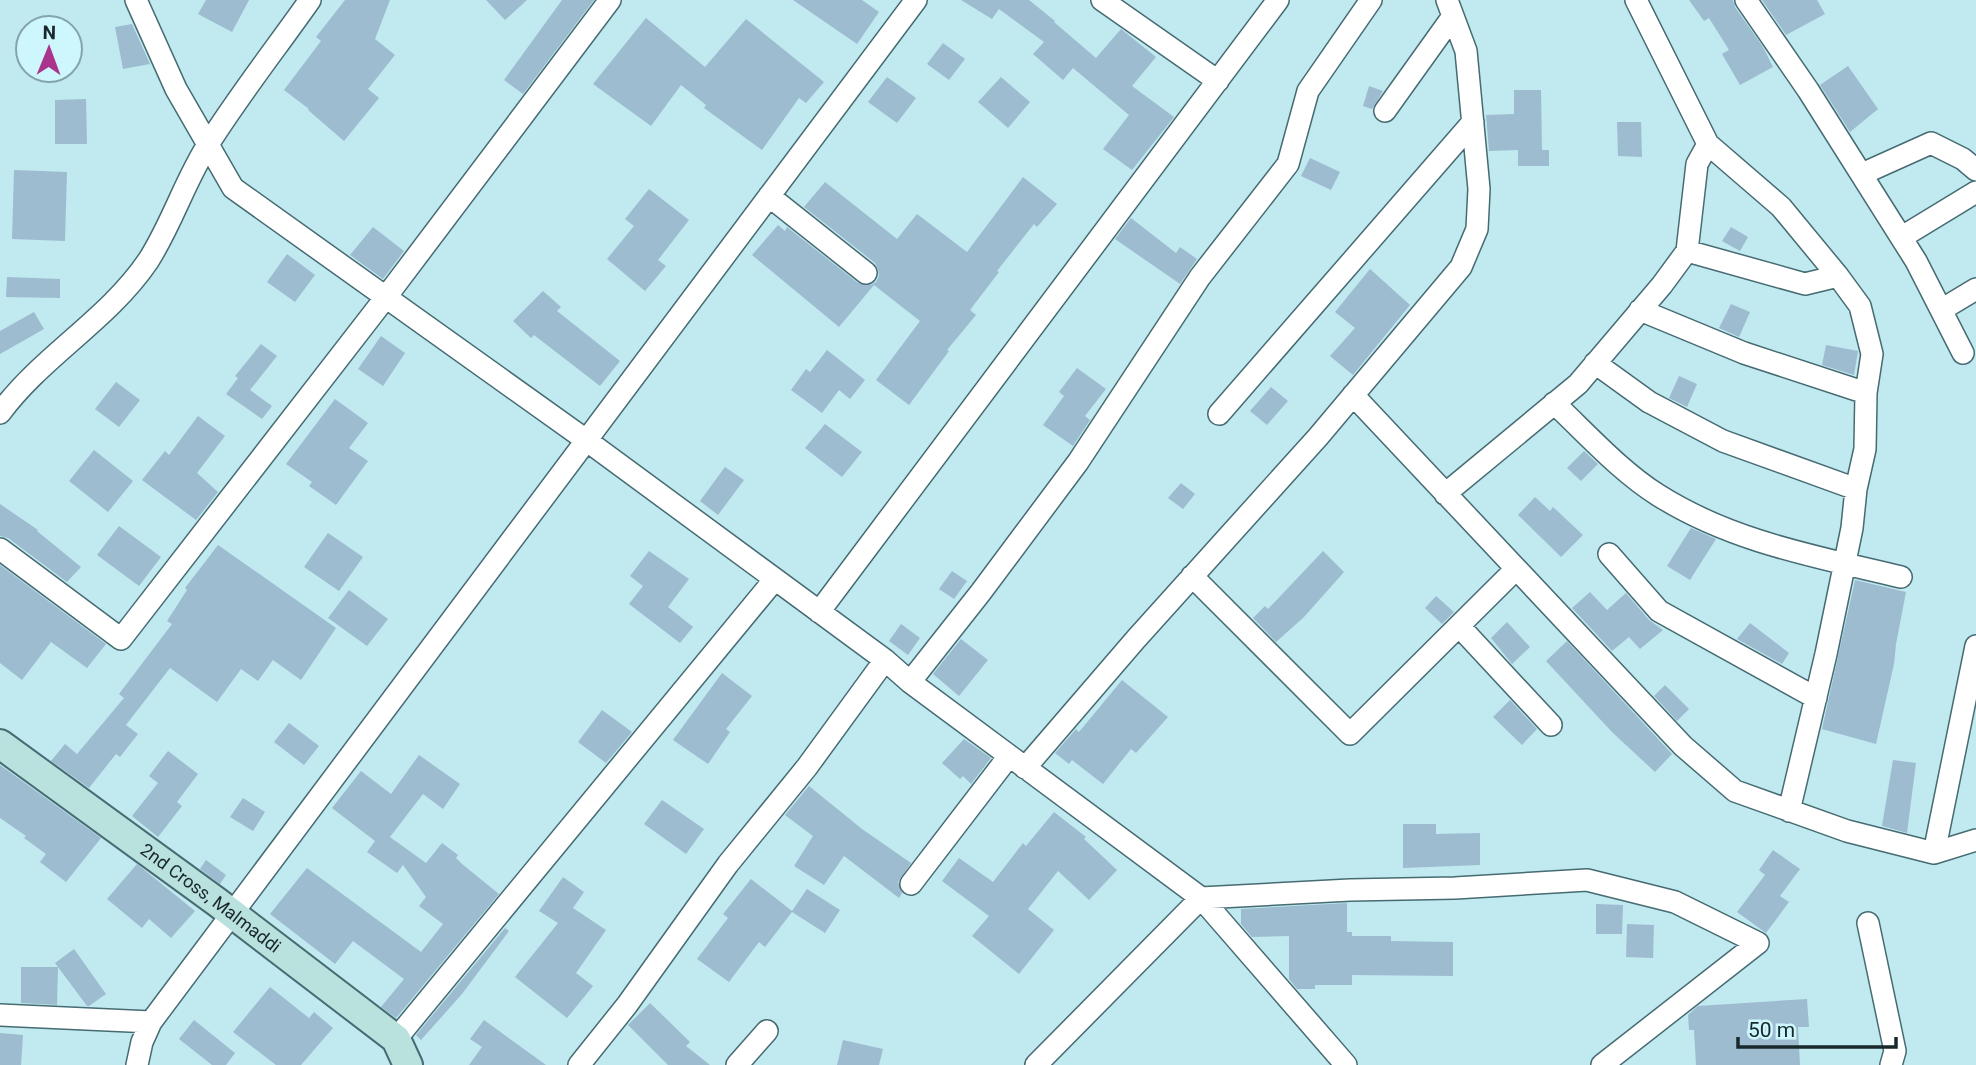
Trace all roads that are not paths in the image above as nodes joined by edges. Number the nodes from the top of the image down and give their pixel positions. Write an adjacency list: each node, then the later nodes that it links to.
1 (136, 0): 14 (street)
2 (310, 0): 14 (street)
3 (610, 0): 25 (street)
4 (916, 0): 19 (street)
5 (1102, 0): 11 (street)
6 (1278, 0): 11 (street)
7 (1370, 0): 49 (street)
8 (1636, 0): 15 (street)
9 (1746, 0): 17 (street)
10 (1450, 8): 12 (street); 13 (street)
11 (1218, 81): 45 (street)
12 (1385, 111)
13 (1473, 122): 31 (street); 34 (street)
14 (208, 144): 25 (street); 33 (street)
15 (1708, 144): 21 (street); 23 (street)
16 (1976, 170): 17 (street)
17 (1861, 174): 20 (street)
18 (1976, 192): 20 (street)
19 (769, 196): 22 (street); 35 (street)
20 (1902, 237): 27 (street)
21 (1687, 251): 23 (street); 26 (street)
22 (866, 273)
23 (1838, 276): 30 (street)
24 (1976, 289): 27 (street)
25 (386, 297): 35 (street); 38 (street)
26 (1640, 310): 29 (street); 30 (street)
27 (1941, 310): 28 (street)
28 (1971, 357)
29 (1595, 363): 32 (street); 36 (street)
30 (1866, 393): 36 (street)
31 (1353, 395): 37 (street); 42 (street)
32 (1554, 403): 37 (street); 40 (street)
33 (0, 413)
34 (1219, 414)
35 (586, 440): 44 (street); 59 (street)
36 (1856, 489): 40 (street)
37 (1445, 494): 41 (street)
38 (0, 548)
39 (1609, 554): 50 (street)
40 (1844, 563): 43 (street); 50 (street)
41 (1516, 569): 46 (street); 54 (street)
42 (1192, 576): 46 (street); 53 (street)
43 (1901, 577)
44 (775, 579): 45 (street); 64 (street)
45 (819, 611): 48 (street)
46 (1459, 626): 51 (street)
47 (1976, 646): 56 (street)
48 (885, 660): 49 (street); 67 (street)
49 (910, 682): 53 (street)
50 (1816, 698): 54 (street)
51 (1551, 725)
52 (0, 744): 59 (street, 2nd Cross, Malmaddi)
53 (1017, 762): 57 (street); 58 (street)
54 (1789, 810): 56 (street)
55 (1976, 840): 56 (street)
56 (1934, 853)
57 (911, 884)
58 (1200, 898): 69 (street); 70 (street); 71 (street)
59 (233, 914): 62 (street); 64 (street, 2nd Cross, Malmaddi)
60 (1868, 923): 72 (street)
61 (0, 1015): 62 (street)
62 (151, 1022): 65 (street)
63 (767, 1031): 68 (street)
64 (396, 1039): 66 (street, 2nd Cross, Malmaddi)
65 (137, 1065)
66 (408, 1065)
67 (579, 1065)
68 (737, 1065)
69 (1036, 1065)
70 (1346, 1065)
71 (1602, 1065)
72 (1891, 1065)

